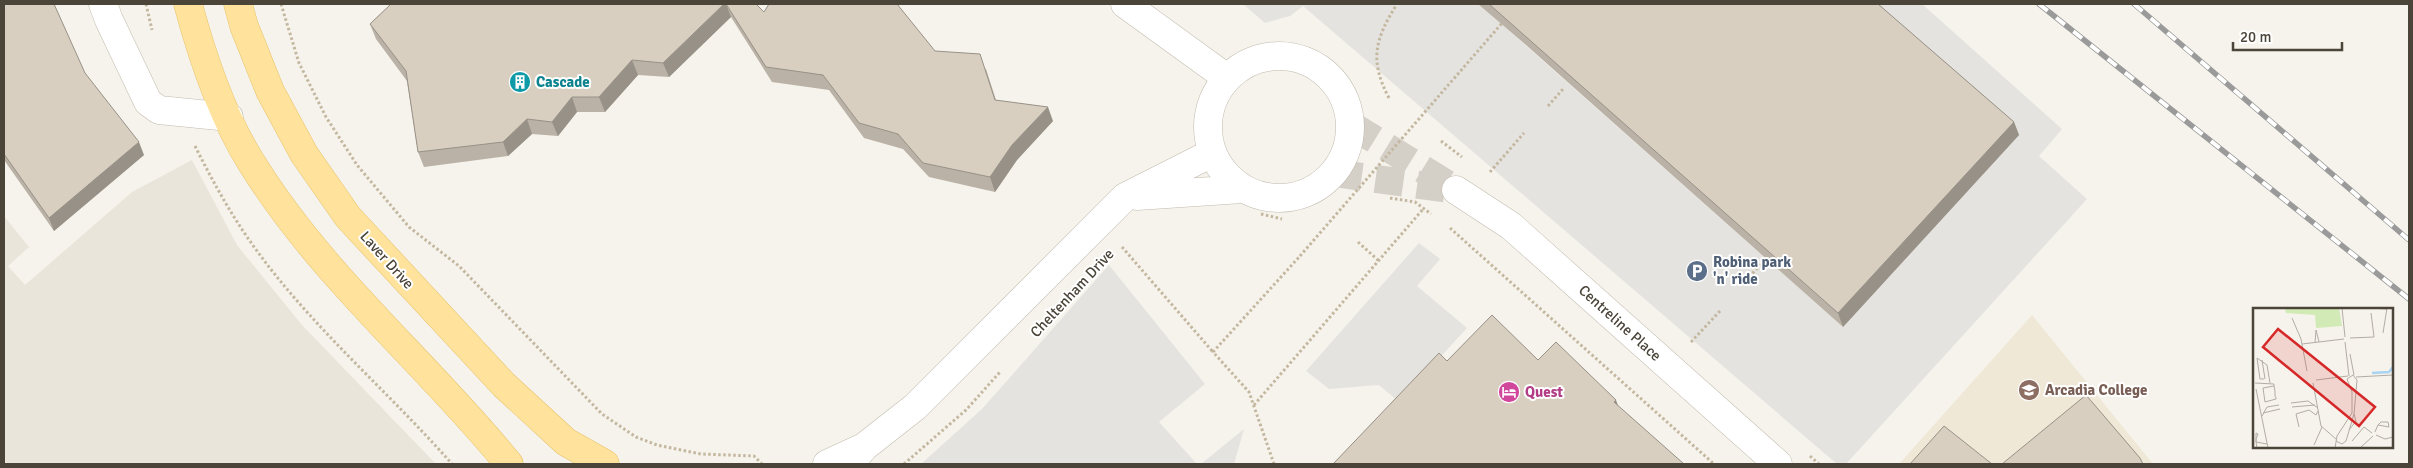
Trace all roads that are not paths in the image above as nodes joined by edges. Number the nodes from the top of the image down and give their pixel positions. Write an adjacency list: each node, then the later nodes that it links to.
1 (103, 4): 6 (street)
2 (188, 4): 6 (main road)
3 (238, 4): 13 (main road, Laver Drive)
4 (1125, 4): 5 (street)
5 (1227, 78): 7 (street); 8 (street)
6 (229, 117): 12 (main road)
7 (1212, 153): 8 (street); 10 (street, Cheltenham Drive)
8 (1242, 189): 10 (street)
9 (1456, 190): 15 (street, Centreline Place)
10 (1125, 196): 11 (street, Cheltenham Drive)
11 (857, 456): 14 (street, Cheltenham Drive)
12 (508, 464)
13 (605, 464)
14 (827, 464)
15 (1778, 464)

